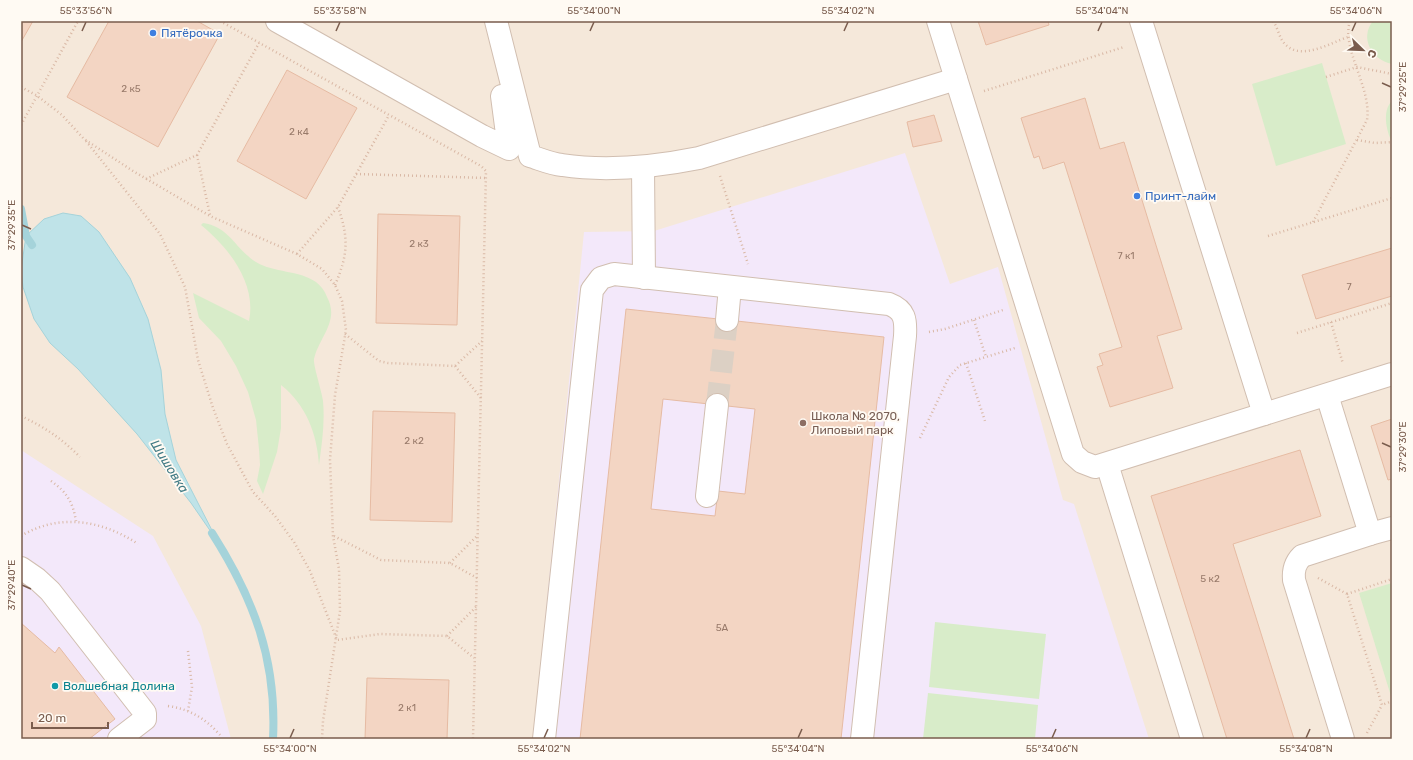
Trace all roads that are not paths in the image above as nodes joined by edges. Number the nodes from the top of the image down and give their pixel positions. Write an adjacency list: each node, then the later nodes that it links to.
1 (277, 21): 2 (lane)
2 (493, 21)
3 (496, 21): 7 (lane)
4 (938, 21): 6 (lane)
5 (1144, 30): 14 (lane)
6 (959, 88): 7 (lane); 15 (lane)
7 (643, 167): 8 (lane)
8 (644, 278): 9 (lane); 21 (lane)
9 (730, 287): 10 (lane); 22 (lane)
10 (727, 320)
11 (1392, 374): 12 (lane)
12 (1327, 395): 14 (lane); 18 (lane)
13 (717, 405): 16 (lane)
14 (1264, 414): 15 (lane)
15 (1107, 464): 23 (lane)
16 (708, 496)
17 (1392, 528): 18 (lane)
18 (1370, 534): 24 (lane)
19 (21, 568): 20 (lane)
20 (119, 739)
21 (544, 739)
22 (862, 739)
23 (1192, 739)
24 (1343, 739)

